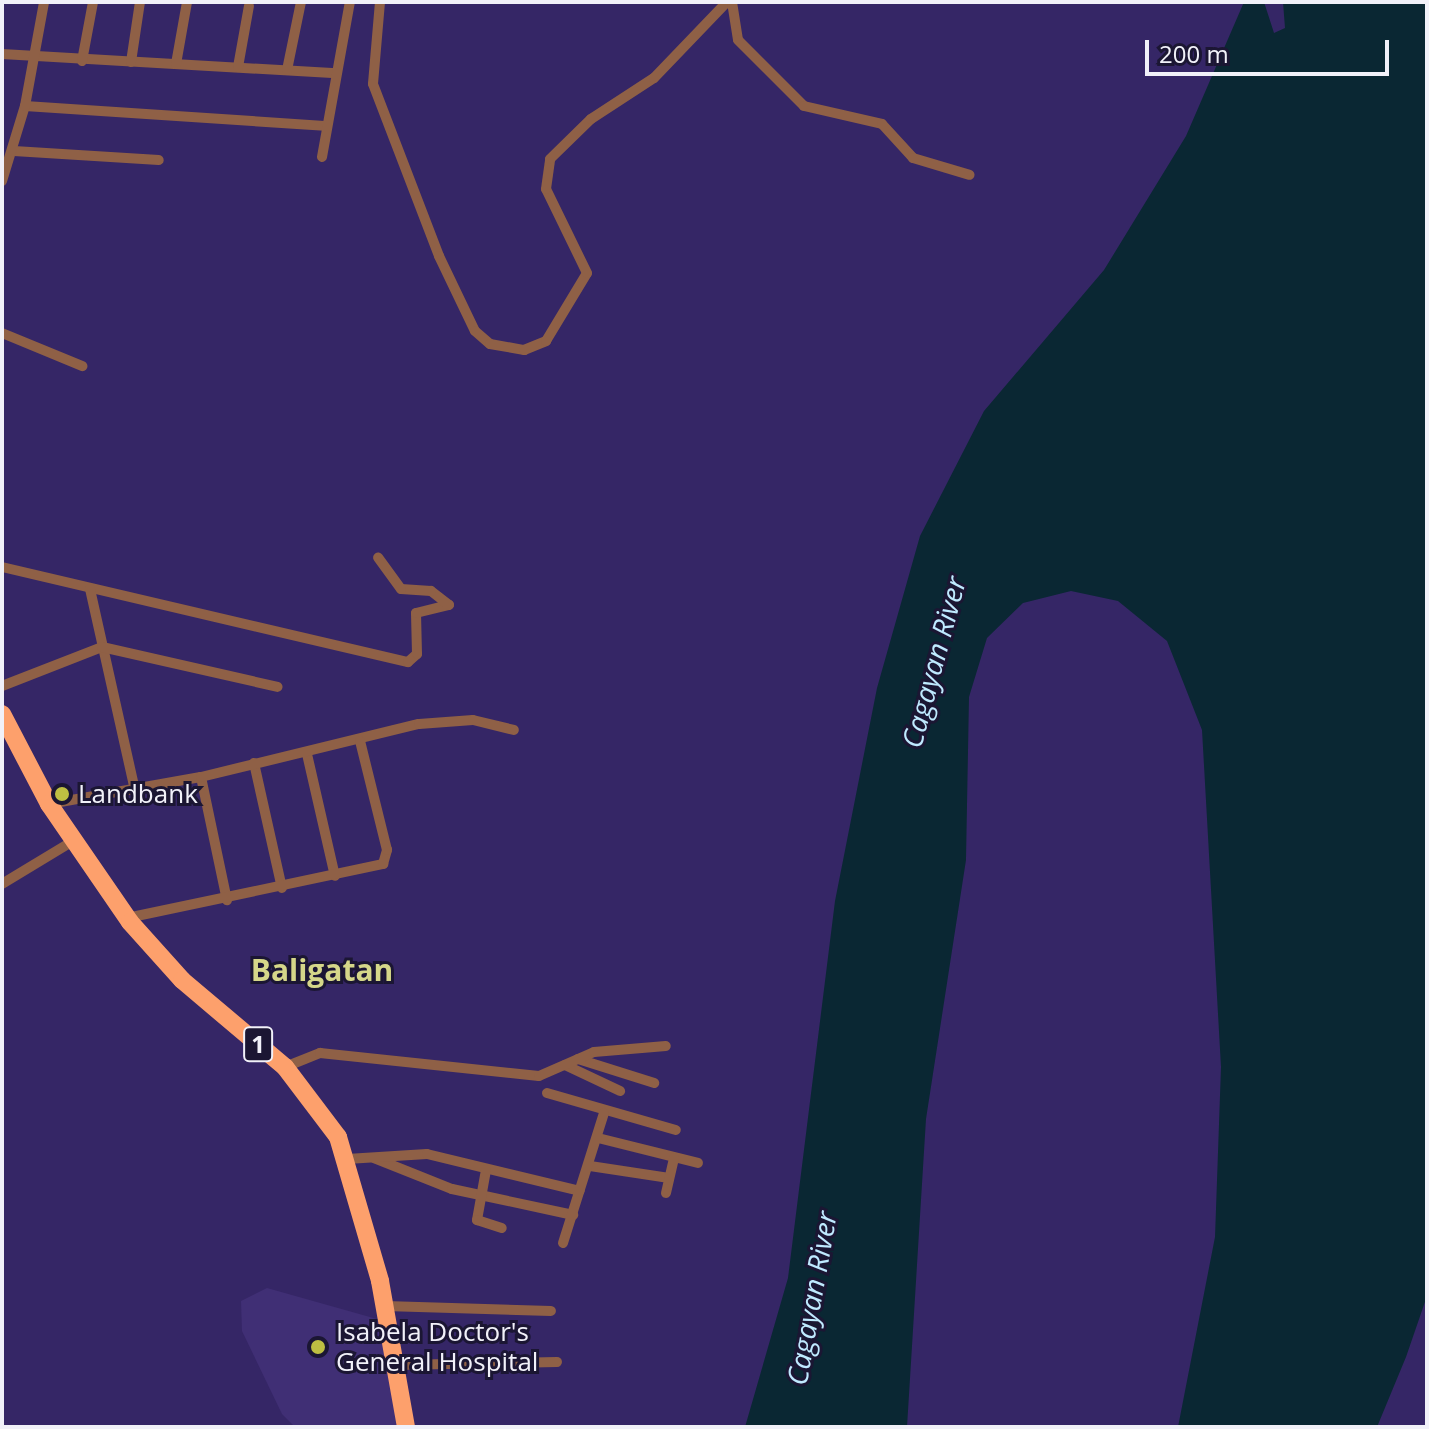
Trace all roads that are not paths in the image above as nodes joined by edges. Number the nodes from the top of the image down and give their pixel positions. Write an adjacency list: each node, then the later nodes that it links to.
1 (44, 2): 11 (street)
2 (93, 2): 12 (street)
3 (140, 2): 13 (street)
4 (187, 2): 14 (street)
5 (301, 2): 16 (street)
6 (350, 2): 17 (street)
7 (380, 2): 8 (street)
8 (730, 2): 23 (street)
9 (249, 6): 15 (street)
10 (2, 54): 11 (street)
11 (34, 57): 12 (street); 18 (street)
12 (82, 61): 13 (street)
13 (131, 62): 14 (street)
14 (176, 64): 15 (street)
15 (238, 67): 16 (street)
16 (287, 70): 17 (street)
17 (336, 73): 19 (street)
18 (25, 106): 19 (street); 20 (street)
19 (324, 126): 21 (street)
20 (14, 151): 22 (street); 24 (street)
21 (322, 157)
22 (159, 160)
23 (970, 175)
24 (2, 181)
25 (2, 333): 26 (street)
26 (82, 366)
27 (378, 557): 29 (street)
28 (2, 567): 29 (street)
29 (90, 589): 30 (street)
30 (102, 647): 31 (street); 32 (street); 39 (street)
31 (2, 686)
32 (278, 687)
33 (2, 714): 40 (highway, 1)
34 (514, 730): 35 (street)
35 (360, 741): 36 (street); 42 (street)
36 (307, 754): 37 (street); 42 (street)
37 (254, 763): 38 (street); 44 (street)
38 (201, 777): 39 (street); 45 (street)
39 (135, 791): 40 (street)
40 (49, 804): 41 (highway, 1)
41 (73, 841): 43 (street); 46 (highway, 1)
42 (335, 876): 44 (street)
43 (2, 884)
44 (282, 888): 45 (street)
45 (227, 900): 46 (street)
46 (127, 918): 50 (highway, 1)
47 (666, 1046): 48 (street)
48 (578, 1059): 49 (street); 51 (street)
49 (565, 1065): 50 (street); 52 (street)
50 (285, 1067): 59 (highway, 1)
51 (654, 1083)
52 (620, 1091)
53 (547, 1093): 54 (street)
54 (604, 1113): 55 (street); 56 (street)
55 (676, 1130)
56 (598, 1138): 58 (street); 61 (street)
57 (372, 1158): 59 (street); 62 (street); 66 (street)
58 (674, 1158): 60 (street); 63 (street)
59 (347, 1159): 70 (highway, 1)
60 (698, 1163)
61 (590, 1166): 63 (street); 64 (street)
62 (486, 1170): 64 (street); 66 (street)
63 (669, 1178): 65 (street)
64 (580, 1191): 67 (street)
65 (666, 1193)
66 (481, 1195): 67 (street); 68 (street)
67 (573, 1215): 69 (street)
68 (502, 1228)
69 (563, 1243)
70 (385, 1306): 71 (street); 73 (highway, 1)
71 (551, 1311)
72 (557, 1362): 73 (street)
73 (398, 1365): 74 (highway, 1)
74 (406, 1427)

